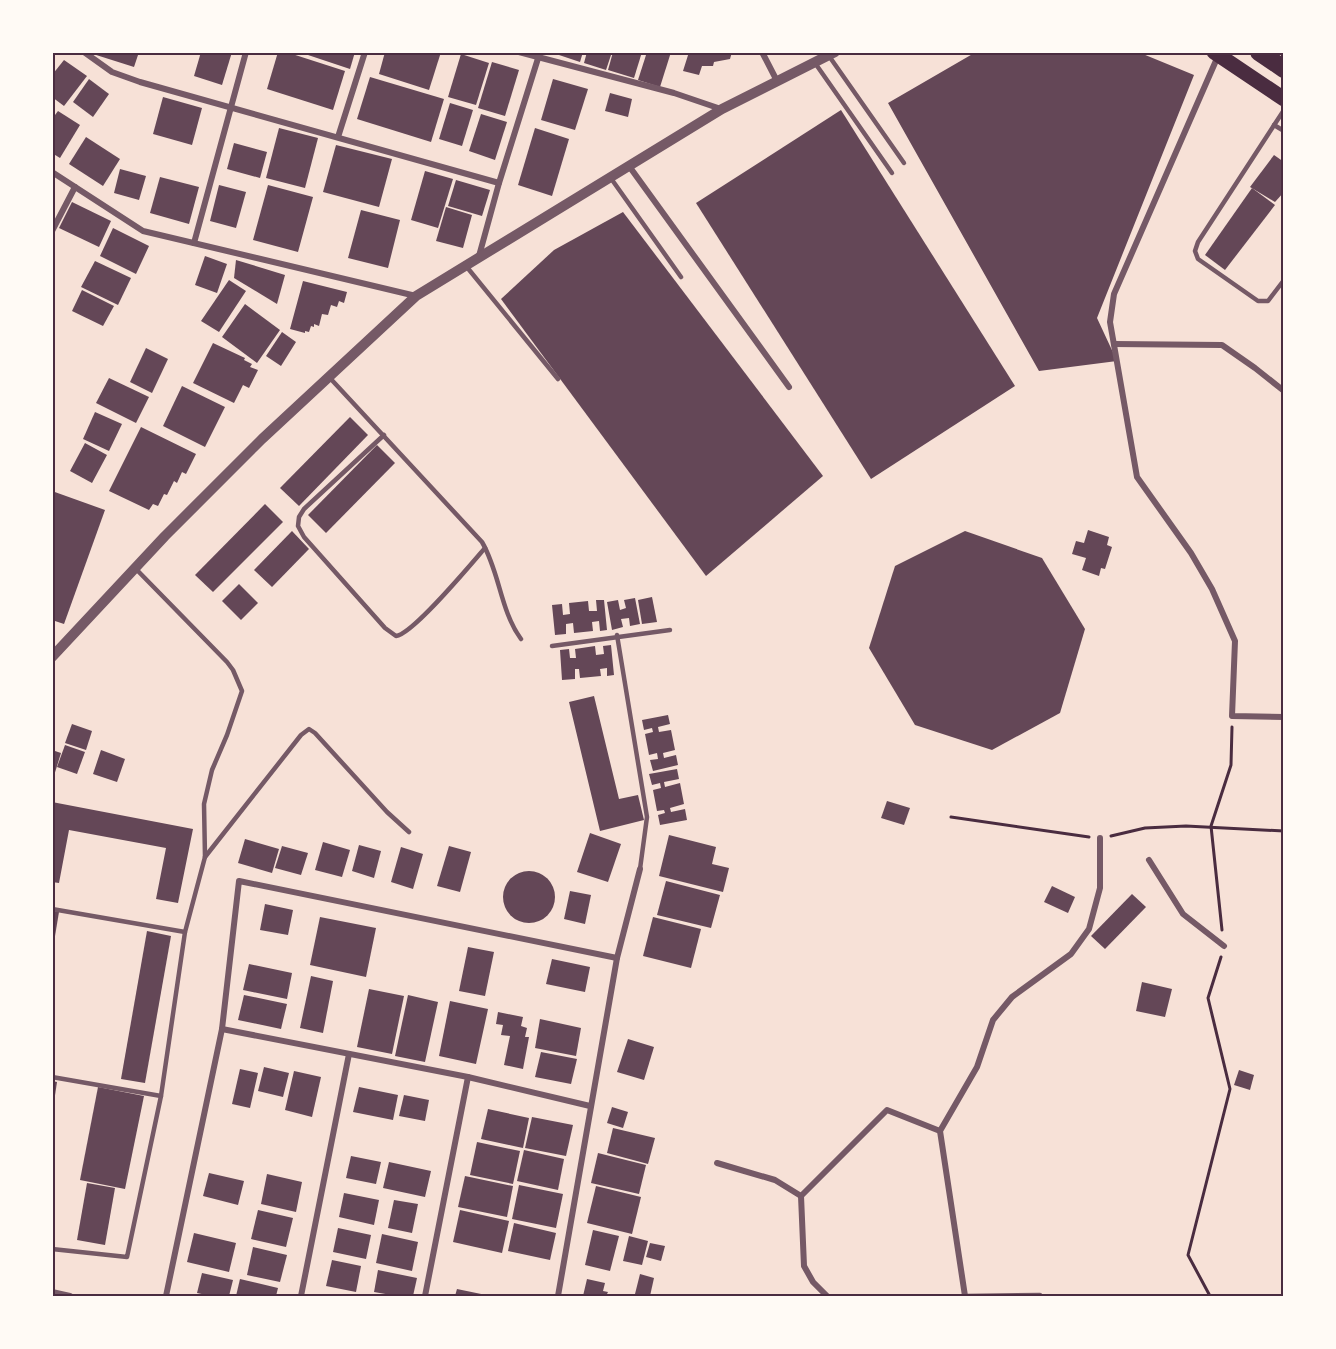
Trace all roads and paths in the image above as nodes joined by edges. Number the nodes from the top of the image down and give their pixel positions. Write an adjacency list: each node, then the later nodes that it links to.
1 (84, 52): 14 (street)
2 (246, 52): 14 (street)
3 (365, 52): 19 (street)
4 (519, 52): 9 (street)
5 (762, 52): 12 (street)
6 (1259, 52): 11 (highway)
7 (832, 54): 10 (street); 20 (lane)
8 (1216, 54): 13 (main road); 34 (street)
9 (539, 55): 15 (street); 25 (street)
10 (815, 63): 12 (street); 23 (lane)
11 (1284, 69)
12 (777, 81): 15 (street)
13 (1284, 99)
14 (231, 107): 19 (street); 28 (street)
15 (722, 109): 21 (street)
16 (1284, 110): 17 (lane)
17 (1274, 124): 18 (lane); 32 (lane)
18 (1284, 131)
19 (338, 137): 25 (street)
20 (904, 163)
21 (629, 166): 24 (street); 37 (street)
22 (52, 172): 26 (street)
23 (892, 174)
24 (610, 177): 29 (street); 31 (lane)
25 (499, 183): 29 (street)
26 (75, 187): 27 (street); 28 (street)
27 (52, 231)
28 (194, 243): 33 (street)
29 (479, 258): 30 (street)
30 (466, 266): 33 (street); 36 (lane)
31 (681, 277)
32 (1284, 280)
33 (416, 296): 35 (street)
34 (1114, 344): 38 (street); 47 (street)
35 (329, 377): 39 (lane); 41 (street)
36 (558, 379)
37 (789, 387)
38 (1284, 391)
39 (384, 435): 40 (lane); 40 (lane)
40 (485, 548): 44 (lane)
41 (135, 568): 46 (street); 54 (lane)
42 (670, 630): 43 (lane)
43 (617, 635): 45 (lane); 56 (lane)
44 (521, 639)
45 (552, 646)
46 (52, 657)
47 (1233, 716): 48 (street); 50 (path)
48 (1284, 717)
49 (951, 817): 53 (path)
50 (1211, 826): 51 (path); 53 (path); 59 (path)
51 (1284, 831)
52 (409, 832): 54 (lane)
53 (1100, 838): 67 (street)
54 (205, 857): 58 (lane)
55 (1149, 860): 59 (street)
56 (640, 869): 60 (street)
57 (52, 909): 58 (lane)
58 (185, 932): 65 (lane)
59 (1224, 946): 80 (path)
60 (617, 958): 61 (street); 66 (street)
61 (222, 1029): 62 (street); 74 (street)
62 (349, 1054): 64 (street); 75 (street)
63 (52, 1077): 65 (lane)
64 (468, 1077): 66 (street); 76 (street)
65 (161, 1096): 70 (lane)
66 (590, 1106): 77 (street)
67 (940, 1131): 69 (street); 79 (street)
68 (717, 1163): 69 (street)
69 (801, 1196): 78 (street)
70 (52, 1249)
71 (52, 1292): 73 (street)
72 (1040, 1295): 79 (lane)
73 (70, 1296)
74 (166, 1296)
75 (301, 1296)
76 (425, 1296)
77 (558, 1296)
78 (827, 1296)
79 (966, 1296)
80 (1210, 1296)

